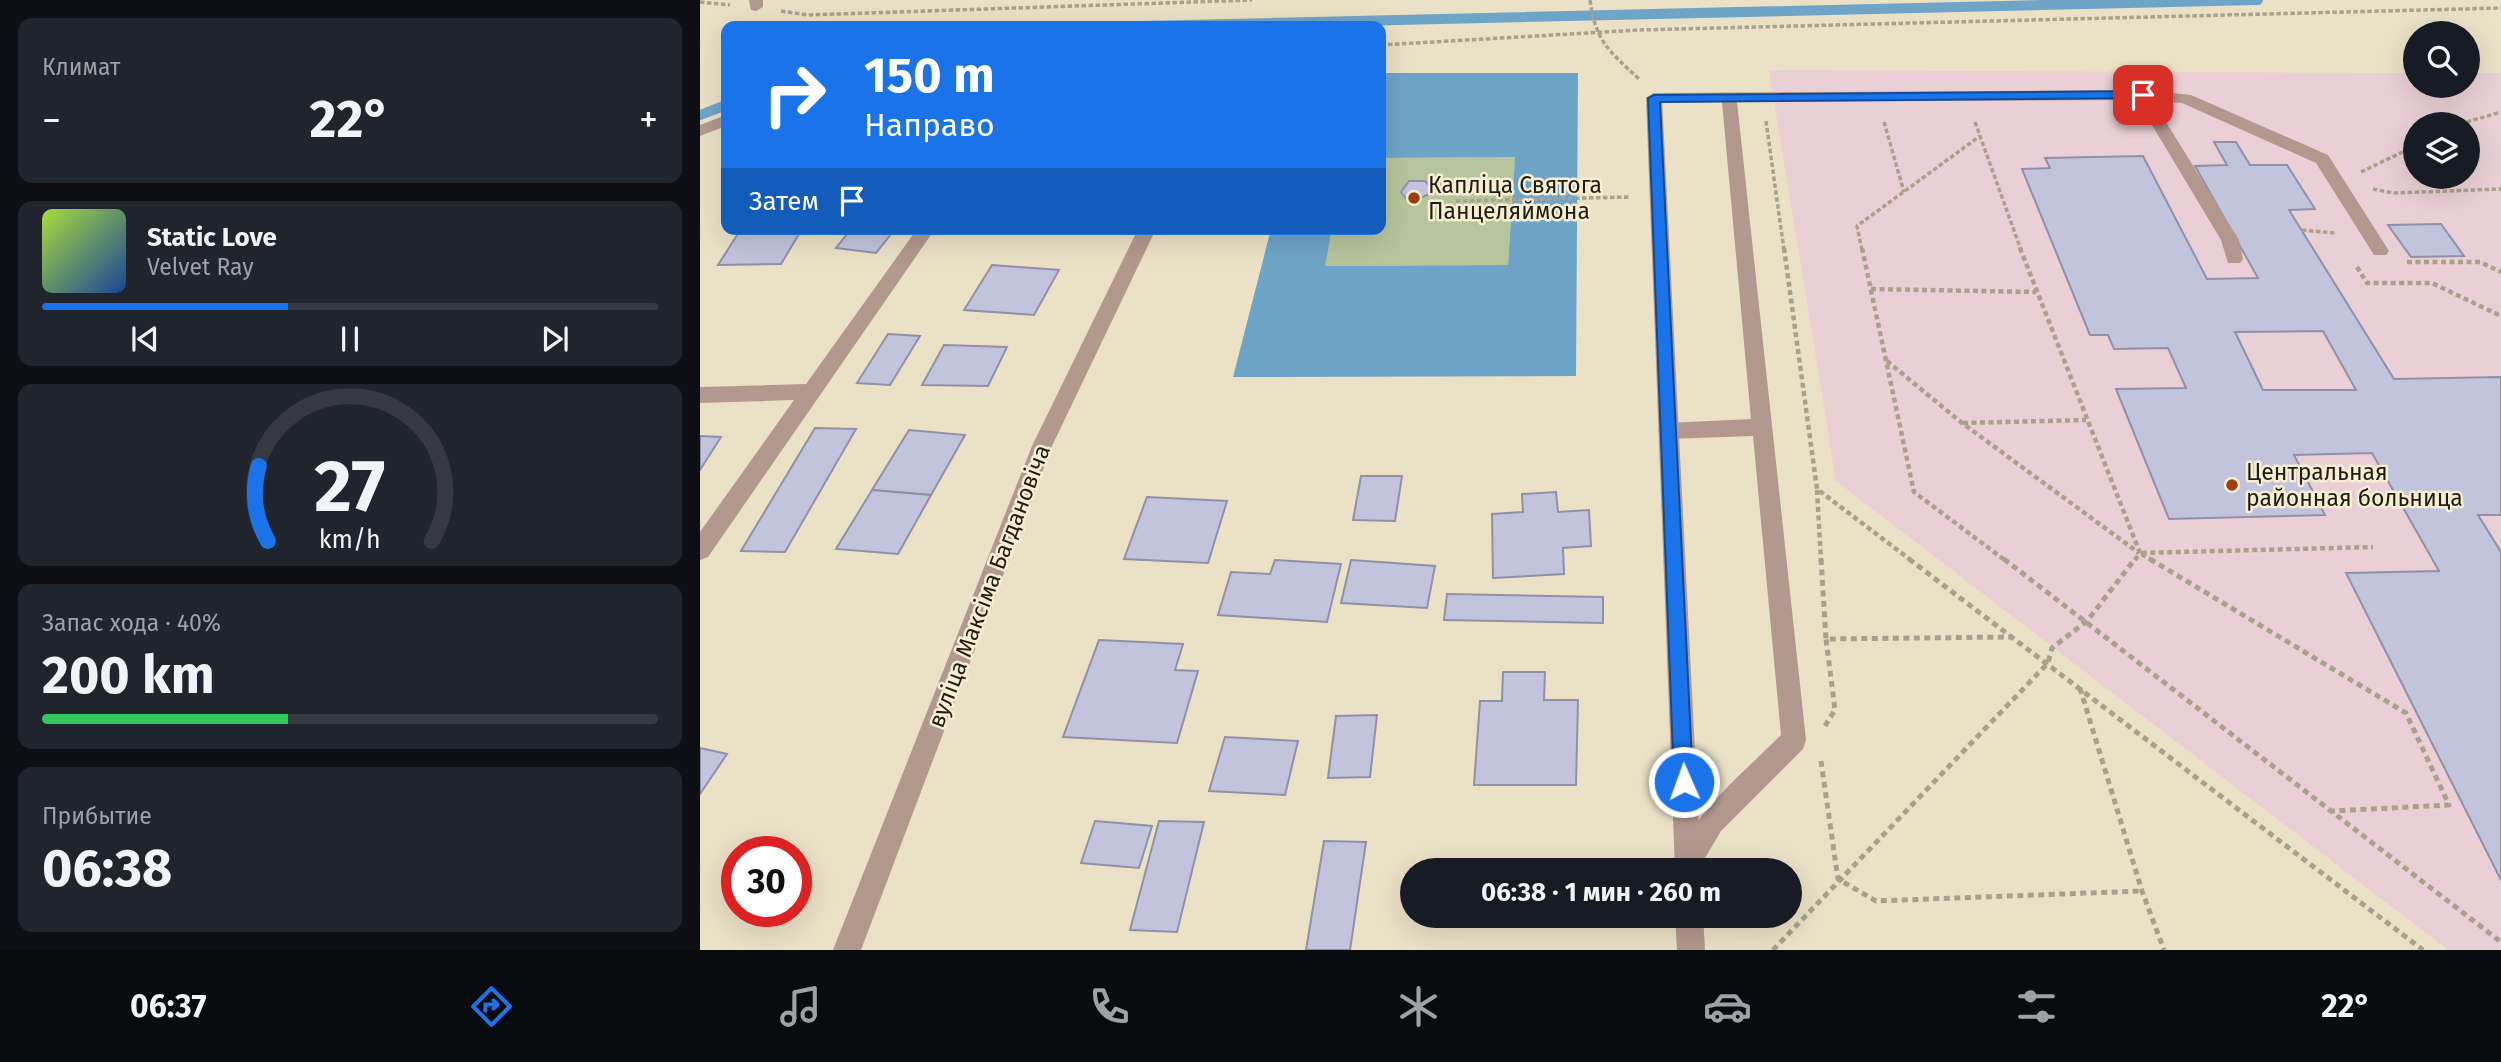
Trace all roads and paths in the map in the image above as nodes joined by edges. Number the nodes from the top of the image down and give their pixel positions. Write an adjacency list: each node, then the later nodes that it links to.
1 (1252, 0): 4 (path)
2 (1590, 1): 6 (path)
3 (700, 2): 4 (path)
4 (756, 4)
5 (2501, 8): 6 (path)
6 (1595, 34): 7 (path); 11 (path)
7 (1386, 45)
8 (2143, 95): 9 (street); 20 (street); 30 (street)
9 (1958, 96): 10 (street); 18 (path)
10 (1729, 97): 11 (street); 41 (street)
11 (1654, 98): 42 (street)
12 (2501, 112): 15 (path)
13 (1882, 116): 22 (path)
14 (1766, 118): 43 (path)
15 (2480, 118)
16 (721, 122): 17 (street)
17 (700, 131)
18 (1980, 136): 22 (path); 34 (path)
19 (2403, 152): 20 (path)
20 (2334, 181): 21 (path); 29 (street)
21 (2501, 189)
22 (1904, 192): 33 (path)
23 (1597, 198): 24 (path)
24 (1456, 201)
25 (2302, 230): 28 (path)
26 (922, 235): 37 (street)
27 (1144, 235): 61 (street, вуліца Максіма Багдановіча)
28 (2342, 243)
29 (2380, 251): 32 (path)
30 (2234, 259)
31 (2354, 263): 35 (path)
32 (2501, 272)
33 (1871, 289): 34 (path); 36 (path)
34 (2036, 292): 39 (path)
35 (2501, 316)
36 (1886, 361): 40 (path); 47 (path)
37 (809, 392): 38 (street); 45 (street)
38 (700, 395)
39 (2087, 420): 40 (path); 46 (path)
40 (1962, 423): 46 (path)
41 (1764, 427): 42 (street); 56 (street)
42 (1668, 432): 55 (street)
43 (1817, 489): 48 (path); 49 (path)
44 (2373, 547): 46 (path)
45 (700, 550)
46 (2140, 553): 47 (path); 54 (path)
47 (2087, 621): 50 (path); 54 (path)
48 (2012, 637): 49 (path); 50 (path)
49 (1826, 639): 52 (path)
50 (2048, 663): 51 (path); 57 (path)
51 (2080, 687): 58 (path); 65 (path)
52 (1824, 729)
53 (1819, 752): 57 (path)
54 (2331, 811): 60 (path)
55 (1687, 858)
56 (1692, 858)
57 (1838, 879): 58 (path); 63 (path)
58 (2142, 891): 64 (path)
59 (1690, 928): 62 (street)
60 (2501, 942)
61 (847, 950)
62 (1691, 950)
63 (1773, 950)
64 (2164, 950)
65 (2423, 950)

